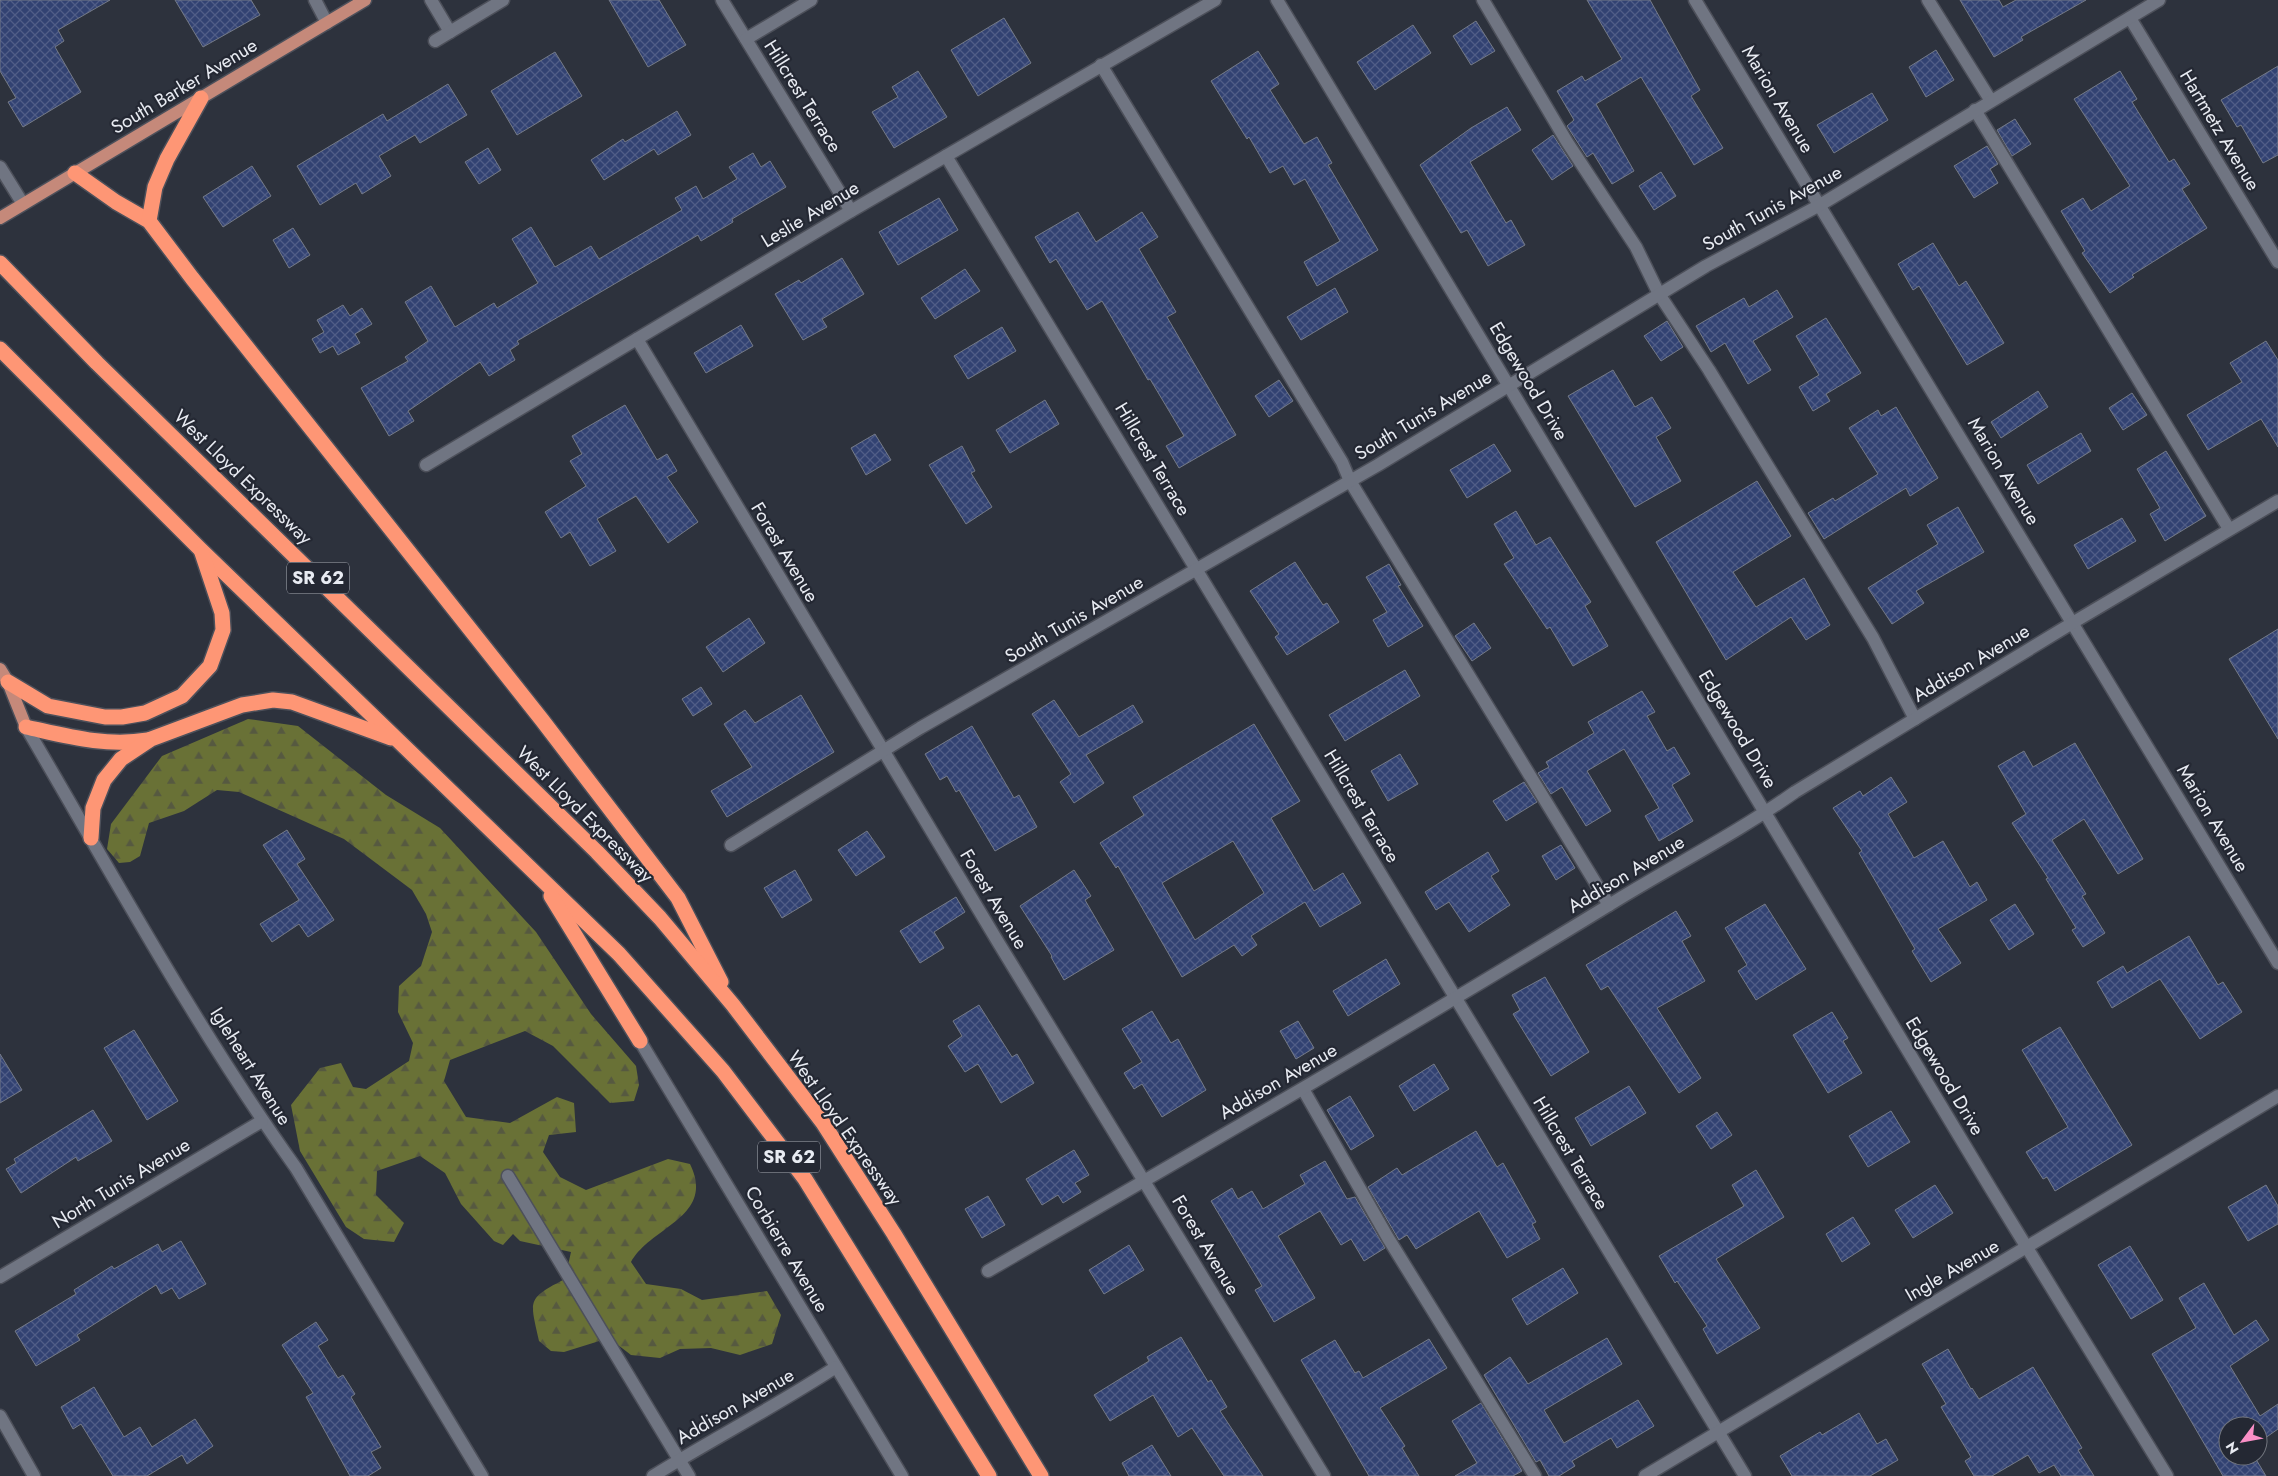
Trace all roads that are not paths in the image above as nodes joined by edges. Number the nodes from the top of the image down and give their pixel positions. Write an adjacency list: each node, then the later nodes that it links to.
1 (315, 0): 15 (street)
2 (365, 0): 15 (main road, South Barker Avenue)
3 (431, 0): 16 (street)
4 (503, 0): 16 (street)
5 (722, 0): 17 (street, Hillcrest Terrace)
6 (811, 0): 17 (street)
7 (1216, 0): 19 (street, Leslie Avenue)
8 (1277, 0): 36 (street, Edgewood Drive)
9 (1483, 0): 33 (street)
10 (1695, 0): 27 (street, Marion Avenue)
11 (1928, 0): 21 (street)
12 (2159, 0): 13 (street, South Tunis Avenue)
13 (2145, 4): 14 (street, South Tunis Avenue)
14 (2130, 18): 21 (street, South Tunis Avenue); 31 (street, Hartmetz Avenue)
15 (327, 23): 20 (main road, South Barker Avenue)
16 (450, 32): 18 (street)
17 (746, 39): 28 (street, Hillcrest Terrace)
18 (435, 41)
19 (1101, 65): 23 (street, Leslie Avenue); 38 (street)
20 (201, 98): 25 (main road, South Barker Avenue); 30 (highway)
21 (1991, 101): 22 (street, South Tunis Avenue)
22 (1975, 110): 27 (street, South Tunis Avenue); 40 (street)
23 (946, 156): 28 (street, Leslie Avenue); 42 (street, Hillcrest Terrace)
24 (0, 167): 26 (street)
25 (75, 173): 26 (main road, South Barker Avenue); 30 (highway)
26 (23, 204): 29 (main road, South Barker Avenue)
27 (1820, 205): 33 (street, South Tunis Avenue); 43 (street, Marion Avenue)
28 (851, 212): 34 (street, Leslie Avenue)
29 (0, 218)
30 (149, 221): 57 (highway)
31 (2278, 262)
32 (0, 264): 57 (highway, West Lloyd Expressway / SR 62)
33 (1659, 294): 36 (street, South Tunis Avenue); 45 (street)
34 (637, 339): 37 (street, Leslie Avenue); 49 (street, Forest Avenue)
35 (0, 349): 41 (highway, SR 62)
36 (1510, 385): 38 (street, South Tunis Avenue); 50 (street, Edgewood Drive)
37 (426, 465)
38 (1350, 482): 42 (street, South Tunis Avenue); 54 (street)
39 (2278, 501): 40 (street, Addison Avenue)
40 (2229, 529): 43 (street, Addison Avenue)
41 (200, 549): 44 (highway); 48 (highway, SR 62)
42 (1197, 570): 49 (street, South Tunis Avenue); 56 (street, Hillcrest Terrace)
43 (2074, 622): 45 (street, Addison Avenue); 55 (street, Marion Avenue)
44 (4, 675): 46 (main road, Igleheart Avenue)
45 (1916, 719): 50 (street, Addison Avenue)
46 (26, 726): 47 (highway); 51 (street, Igleheart Avenue)
47 (151, 739): 48 (highway); 51 (highway)
48 (396, 739): 53 (highway, SR 62)
49 (885, 752): 52 (street, South Tunis Avenue); 63 (street, Forest Avenue)
50 (1766, 813): 54 (street, Addison Avenue); 64 (street, Edgewood Drive)
51 (91, 838): 61 (street, Igleheart Avenue)
52 (731, 845)
53 (538, 876): 58 (highway); 76 (highway, SR 62)
54 (1609, 905): 56 (street, Addison Avenue)
55 (2278, 963)
56 (1456, 997): 59 (street, Addison Avenue); 69 (street, Hillcrest Terrace)
57 (733, 1005): 77 (highway, West Lloyd Expressway / SR 62)
58 (640, 1041): 67 (street, Corbierre Avenue)
59 (1303, 1089): 63 (street, Addison Avenue); 79 (street)
60 (2278, 1096): 64 (street, Ingle Avenue)
61 (262, 1121): 66 (street, North Tunis Avenue); 72 (street, Igleheart Avenue)
62 (508, 1176): 70 (street)
63 (1145, 1180): 65 (street, Addison Avenue); 78 (street, Forest Avenue)
64 (2028, 1247): 69 (street, Ingle Avenue); 82 (street, Edgewood Drive)
65 (988, 1271)
66 (0, 1277)
67 (836, 1368): 70 (street, Addison Avenue); 75 (street, Corbierre Avenue)
68 (0, 1416): 71 (street)
69 (1718, 1432): 80 (street, Ingle Avenue); 81 (street, Hillcrest Terrace)
70 (679, 1460): 73 (street, Addison Avenue); 74 (street)
71 (34, 1476)
72 (482, 1476)
73 (653, 1476)
74 (689, 1476)
75 (902, 1476)
76 (989, 1476)
77 (1041, 1476)
78 (1324, 1476)
79 (1535, 1476)
80 (1645, 1476)
81 (1745, 1476)
82 (2167, 1476)

